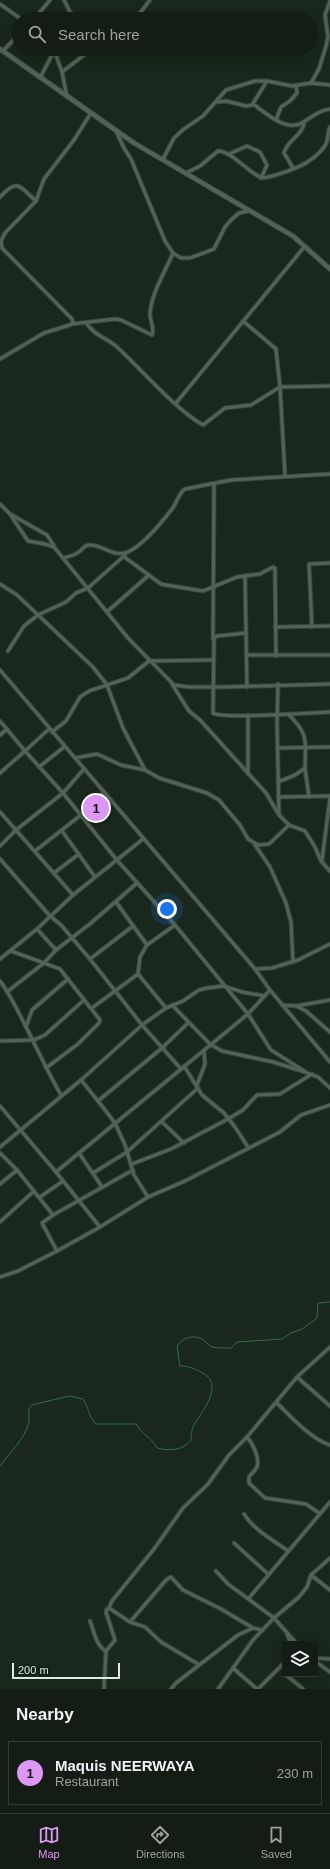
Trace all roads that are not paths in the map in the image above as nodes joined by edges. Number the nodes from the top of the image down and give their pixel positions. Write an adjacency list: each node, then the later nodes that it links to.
1 (50, 0): 6 (street)
2 (64, 0): 7 (street)
3 (150, 0): 8 (street)
4 (330, 0): 18 (street)
5 (0, 4): 9 (street)
6 (40, 12)
7 (70, 12)
8 (141, 12)
9 (12, 13)
10 (12, 41): 11 (street)
11 (2, 50): 16 (street)
12 (51, 56): 16 (street)
13 (56, 56): 15 (street)
14 (82, 56): 15 (street)
15 (62, 72): 21 (street)
16 (40, 78): 21 (street)
17 (267, 81): 20 (street); 22 (street); 23 (street)
18 (311, 82): 19 (street); 20 (street)
19 (330, 84)
20 (296, 85): 26 (street)
21 (66, 96): 25 (street)
22 (216, 102): 23 (street); 31 (street)
23 (253, 104): 26 (street)
24 (330, 109): 27 (street)
25 (91, 113): 29 (street); 36 (street)
26 (276, 120): 27 (street)
27 (304, 123): 32 (street)
28 (330, 127): 32 (street)
29 (116, 131): 31 (street); 39 (street)
30 (229, 154): 33 (street); 34 (street); 34 (street)
31 (163, 159): 33 (street)
32 (293, 168): 34 (street)
33 (186, 173): 37 (street)
34 (261, 178)
35 (0, 197): 36 (street)
36 (36, 201): 43 (street)
37 (249, 210): 38 (street); 39 (street)
38 (305, 246): 40 (street); 41 (street)
39 (173, 253): 42 (street)
40 (330, 269)
41 (243, 321): 46 (street); 47 (street)
42 (86, 323): 43 (street); 47 (street)
43 (72, 324): 44 (street)
44 (0, 359)
45 (330, 386): 46 (street)
46 (280, 387): 47 (street); 49 (street)
47 (176, 403)
48 (330, 474): 49 (street)
49 (285, 475): 50 (street)
50 (214, 484): 54 (street); 62 (street)
51 (0, 504): 52 (street)
52 (10, 514): 53 (street); 53 (street)
53 (54, 547): 56 (street)
54 (127, 552): 55 (street); 56 (street)
55 (123, 556): 58 (street); 61 (street)
56 (63, 558): 61 (street)
57 (330, 563): 67 (street)
58 (149, 575): 62 (street); 63 (street)
59 (245, 576): 62 (street); 66 (street); 68 (street)
60 (0, 584): 64 (street)
61 (88, 588): 63 (street); 64 (street)
62 (212, 588): 69 (street)
63 (108, 611): 75 (street)
64 (38, 615): 70 (street); 80 (street)
65 (330, 626): 67 (street)
66 (276, 627): 67 (street); 73 (street)
67 (312, 627)
68 (246, 633): 69 (street); 71 (street)
69 (213, 641): 74 (street)
70 (8, 651)
71 (246, 655): 73 (street); 82 (street)
72 (330, 655): 73 (street)
73 (276, 656)
74 (214, 660): 75 (street); 81 (street)
75 (149, 661): 77 (street); 80 (street)
76 (0, 670): 88 (street)
77 (171, 682): 81 (street); 103 (street)
78 (278, 684): 79 (street); 82 (street); 84 (street)
79 (330, 684)
80 (107, 685): 90 (street); 101 (street)
81 (215, 687): 82 (street); 86 (street)
82 (247, 687)
83 (330, 712): 85 (street)
84 (277, 714): 85 (street); 86 (street); 95 (street)
85 (288, 714): 92 (street)
86 (248, 715): 103 (street)
87 (0, 722): 89 (street)
88 (49, 729): 90 (street); 96 (street)
89 (7, 730): 91 (street); 96 (street)
90 (52, 732): 93 (street)
91 (0, 735)
92 (307, 746): 94 (street); 95 (street); 99 (street)
93 (64, 747): 97 (street); 98 (street)
94 (330, 747)
95 (277, 748): 104 (street)
96 (25, 751): 98 (street); 102 (street)
97 (74, 758): 100 (street); 101 (street)
98 (39, 767): 106 (street)
99 (306, 768): 104 (street); 108 (street)
100 (84, 769): 105 (street); 106 (street)
101 (145, 770): 117 (street)
102 (0, 773)
103 (248, 774): 112 (street)
104 (278, 782): 107 (street)
105 (104, 792): 111 (street); 116 (street)
106 (62, 793): 111 (street); 114 (street)
107 (278, 797): 108 (street); 112 (street)
108 (309, 797): 109 (street)
109 (330, 797): 123 (street)
110 (0, 812): 114 (street)
111 (81, 815): 115 (street); 122 (street)
112 (279, 815): 113 (street)
113 (290, 825): 117 (street); 123 (street)
114 (16, 830): 118 (street); 119 (street)
115 (62, 831): 119 (street); 120 (street)
116 (143, 839): 122 (street); 143 (street)
117 (255, 844): 141 (street)
118 (0, 846)
119 (35, 851): 125 (street)
120 (79, 854): 125 (street); 126 (street)
121 (0, 859): 130 (street)
122 (116, 859): 126 (street); 127 (street)
123 (321, 861): 124 (street)
124 (330, 871)
125 (54, 873): 128 (street)
126 (95, 877): 128 (street)
127 (137, 883): 129 (street); 131 (street)
128 (73, 895): 130 (street)
129 (116, 902): 132 (street); 134 (street)
130 (50, 916): 133 (street); 134 (street)
131 (175, 925): 136 (street); 147 (street)
132 (133, 926): 136 (street); 140 (street)
133 (37, 929): 137 (street); 138 (street)
134 (72, 938): 137 (street); 140 (street)
135 (330, 944): 141 (street)
136 (147, 945): 144 (street)
137 (56, 950): 142 (street)
138 (11, 951): 139 (street); 142 (street)
139 (0, 959)
140 (90, 959): 148 (street)
141 (293, 962): 143 (street)
142 (44, 963): 145 (street); 150 (street)
143 (255, 969): 149 (street)
144 (138, 974): 148 (street); 158 (street)
145 (68, 979): 152 (street); 162 (street)
146 (0, 981): 150 (street)
147 (224, 986): 151 (street); 154 (street); 159 (street)
148 (116, 990): 157 (street); 161 (street)
149 (270, 990): 151 (street); 155 (street)
150 (8, 991): 162 (street)
151 (265, 996): 159 (street)
152 (84, 1000): 157 (street); 164 (street)
153 (330, 1000): 156 (street)
154 (172, 1005): 158 (street); 160 (street)
155 (282, 1005): 156 (street); 169 (street)
156 (296, 1006): 163 (street)
157 (92, 1008): 171 (street)
158 (166, 1008): 161 (street)
159 (248, 1014): 166 (street); 173 (street)
160 (188, 1023): 166 (street); 167 (street)
161 (142, 1025): 167 (street); 174 (street)
162 (26, 1027): 164 (street)
163 (330, 1032)
164 (34, 1040): 165 (street); 171 (street)
165 (0, 1041)
166 (210, 1044): 168 (street); 173 (street)
167 (162, 1048): 172 (street); 178 (street)
168 (204, 1051): 170 (street); 175 (street)
169 (330, 1062)
170 (184, 1066): 172 (street); 175 (street)
171 (46, 1068): 177 (street)
172 (180, 1069): 183 (street)
173 (310, 1074): 176 (street); 181 (street)
174 (81, 1080): 177 (street); 178 (street)
175 (197, 1087): 181 (street); 182 (street)
176 (330, 1088)
177 (61, 1095): 184 (street)
178 (98, 1101): 183 (street)
179 (330, 1105): 187 (street)
180 (0, 1106): 184 (street)
181 (228, 1119): 185 (street); 187 (street)
182 (162, 1122): 185 (street); 188 (street)
183 (115, 1123): 188 (street); 190 (street)
184 (20, 1131): 186 (street); 194 (street)
185 (184, 1143): 191 (street)
186 (0, 1147)
187 (248, 1147): 201 (street)
188 (127, 1152): 191 (street); 195 (street)
189 (0, 1153): 192 (street)
190 (79, 1153): 194 (street); 195 (street)
191 (132, 1164): 193 (street)
192 (17, 1170): 197 (street); 199 (street)
193 (133, 1170): 198 (street); 201 (street)
194 (56, 1172): 196 (street)
195 (93, 1173): 198 (street)
196 (63, 1181): 200 (street); 202 (street)
197 (0, 1184)
198 (102, 1186): 202 (street)
199 (34, 1191): 200 (street); 204 (street)
200 (40, 1197): 203 (street)
201 (148, 1197): 205 (street)
202 (80, 1200): 203 (street); 205 (street)
203 (53, 1215): 206 (street)
204 (0, 1222)
205 (100, 1227): 206 (street)
206 (57, 1251): 207 (street)
207 (0, 1277)
208 (330, 1347): 209 (street)
209 (297, 1376): 210 (street); 211 (street)
210 (277, 1403): 212 (street); 213 (street)
211 (330, 1406)
212 (247, 1437): 215 (street); 225 (street)
213 (330, 1445)
214 (330, 1502): 215 (street)
215 (319, 1513): 218 (street)
216 (244, 1514): 218 (street)
217 (234, 1543): 221 (street)
218 (288, 1551): 221 (street)
219 (330, 1558): 222 (street)
220 (216, 1571): 224 (street)
221 (268, 1574): 224 (street)
222 (311, 1575): 223 (street); 226 (street)
223 (330, 1590)
224 (249, 1598): 226 (street)
225 (109, 1608): 228 (street); 234 (street)
226 (274, 1618): 230 (street); 231 (street)
227 (90, 1621): 234 (street)
228 (130, 1622): 229 (street); 238 (street)
229 (253, 1628): 230 (street); 238 (street)
230 (262, 1630): 240 (street)
231 (287, 1634): 232 (street); 233 (street)
232 (290, 1641)
233 (294, 1641)
234 (106, 1651): 245 (street)
235 (318, 1658): 236 (street)
236 (330, 1659)
237 (318, 1663): 243 (street)
238 (198, 1664): 246 (street)
239 (282, 1666): 241 (street)
240 (233, 1668): 247 (street); 248 (street)
241 (279, 1669): 242 (street); 248 (street)
242 (282, 1672)
243 (330, 1672)
244 (289, 1677): 249 (street)
245 (104, 1689)
246 (171, 1689)
247 (218, 1689)
248 (258, 1689)
249 (303, 1689)

